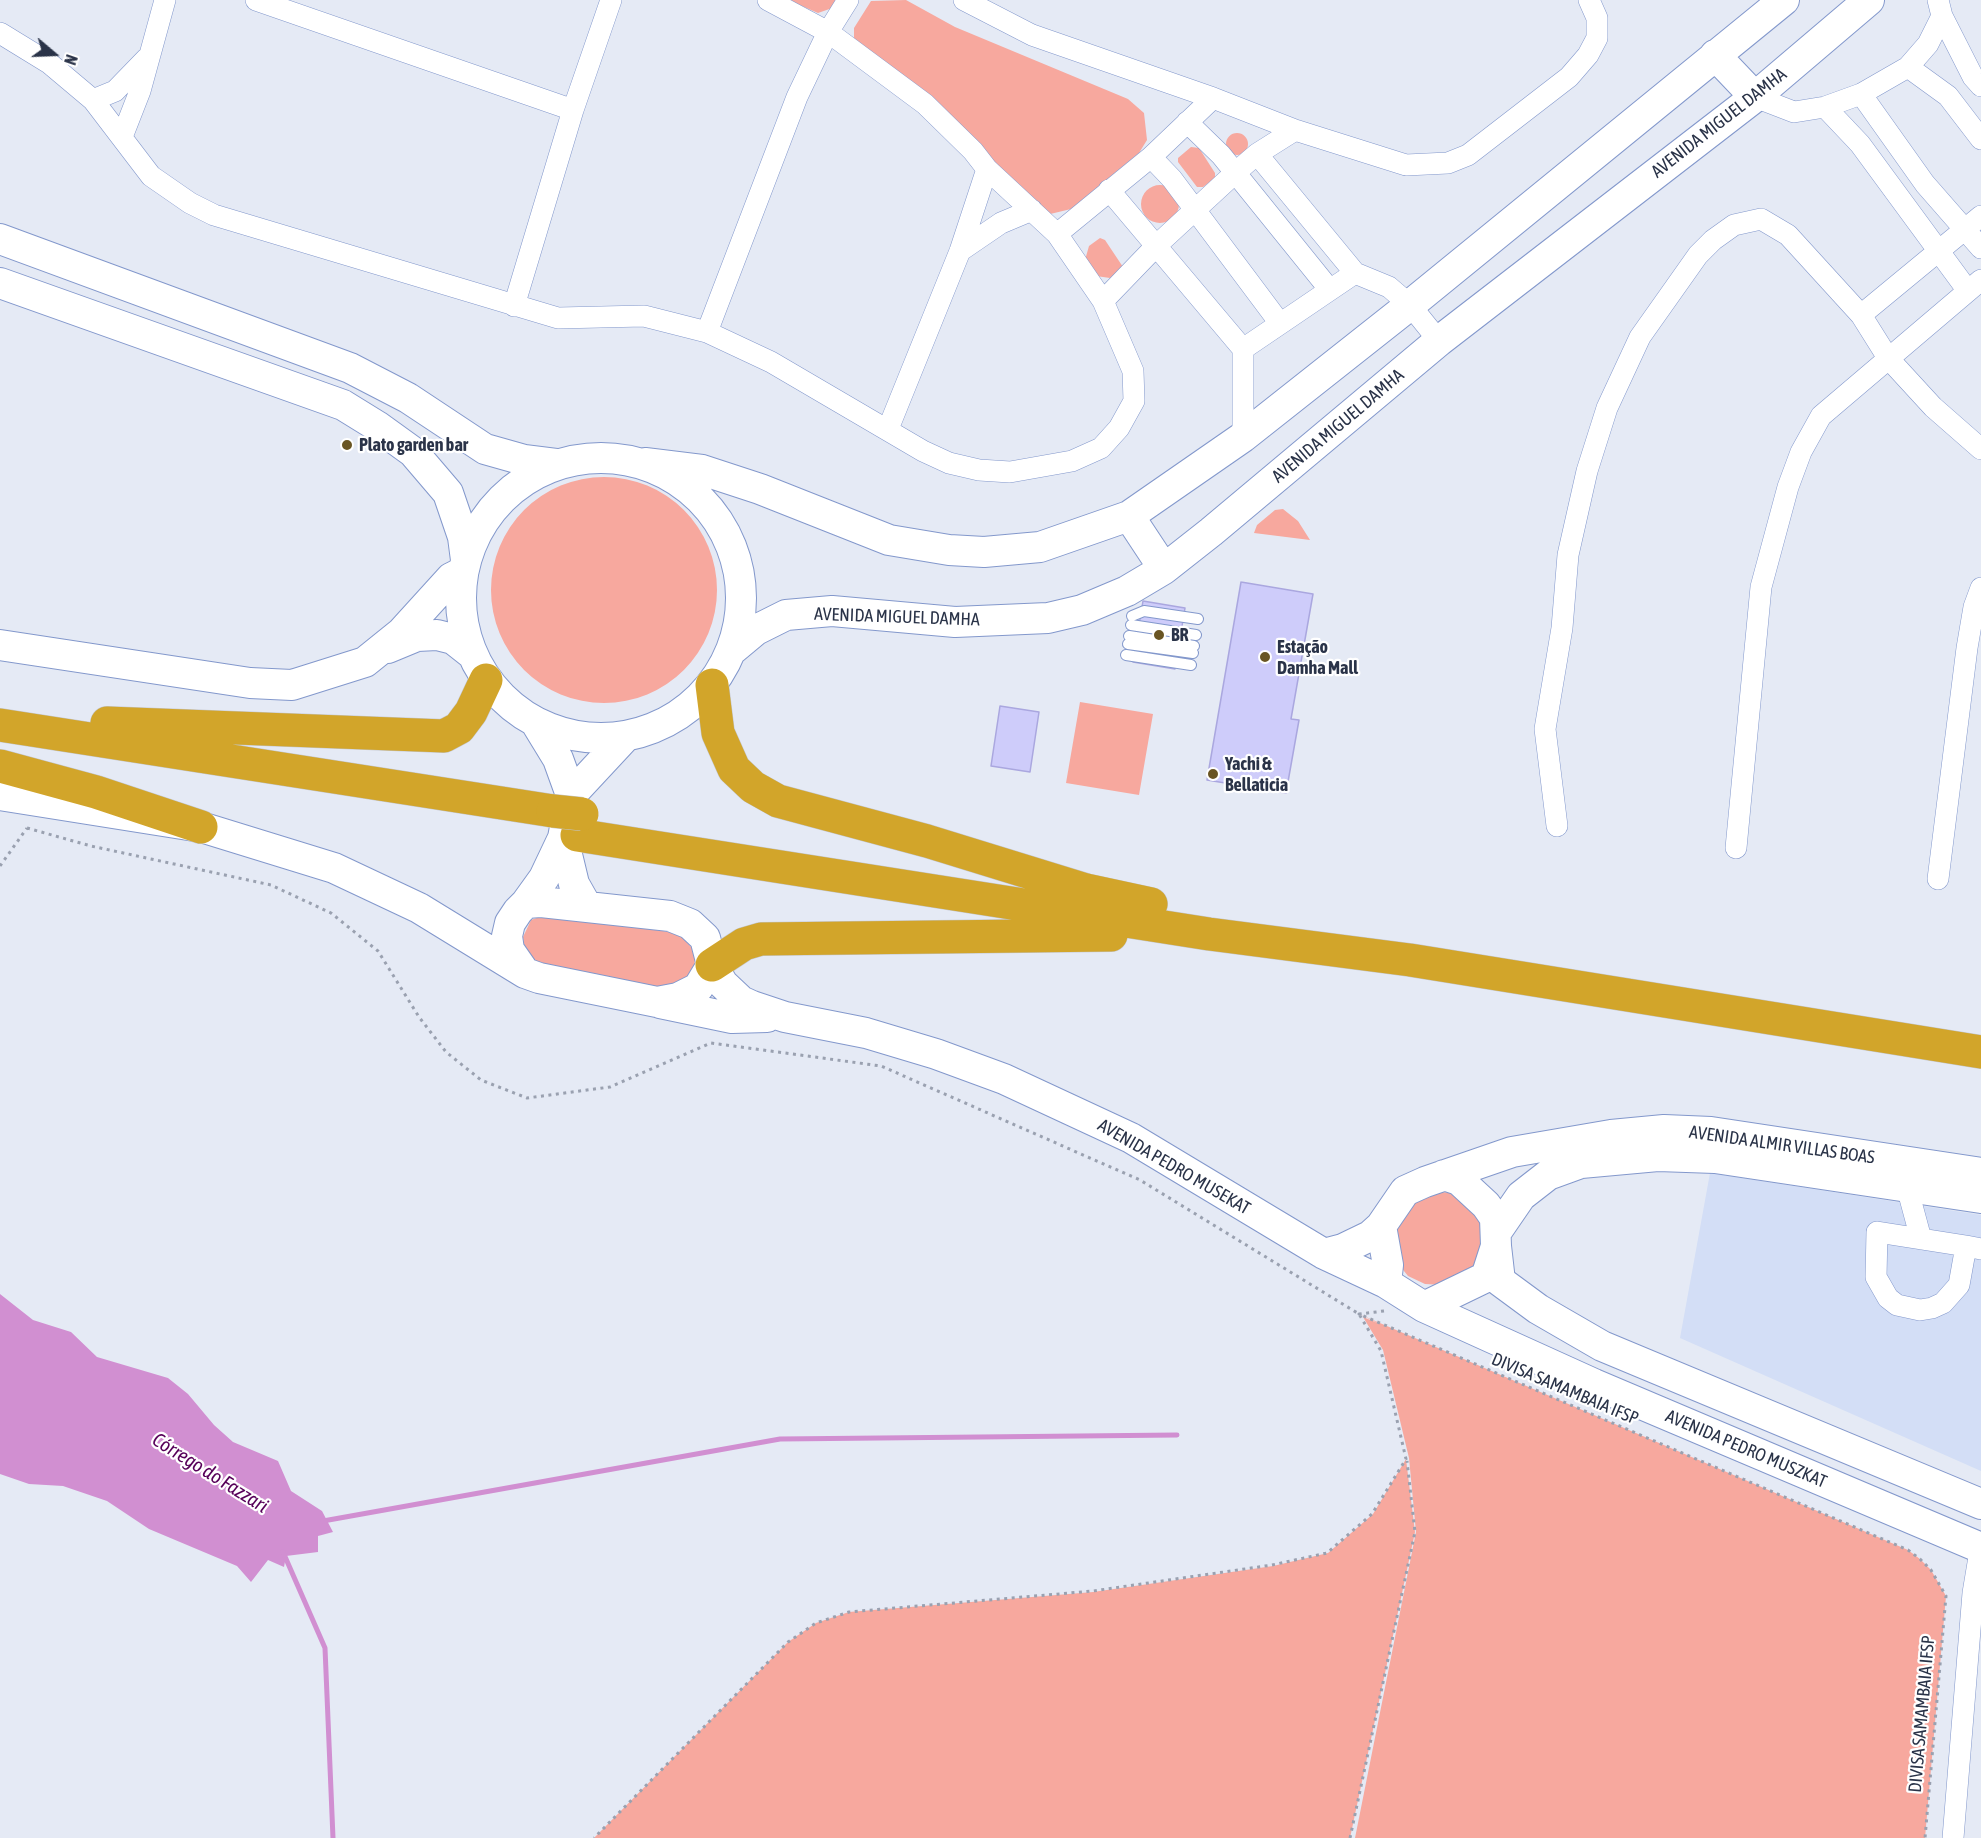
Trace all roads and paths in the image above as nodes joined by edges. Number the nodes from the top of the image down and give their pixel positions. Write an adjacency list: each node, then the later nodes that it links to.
1 (165, 0): 13 (street)
2 (256, 0): 23 (street)
3 (610, 0): 23 (street)
4 (768, 0): 11 (street)
5 (848, 0): 11 (street)
6 (964, 0): 20 (street)
7 (1588, 0): 25 (street)
8 (1784, 0): 14 (street)
9 (1869, 0): 19 (street, AVENIDA MIGUEL DAMHA)
10 (1940, 8): 15 (street); 16 (street)
11 (828, 32): 30 (street); 51 (street)
12 (0, 33): 21 (street)
13 (155, 42): 21 (street); 26 (street)
14 (1715, 55): 19 (street); 47 (street)
15 (1908, 67): 17 (street); 18 (street)
16 (1977, 81): 18 (street)
17 (1861, 94): 22 (street); 35 (street)
18 (1948, 96): 27 (street)
19 (1755, 97): 22 (street); 52 (street, AVENIDA MIGUEL DAMHA)
20 (1213, 98): 24 (street); 25 (street)
21 (93, 100): 26 (street)
22 (1825, 107): 41 (street)
23 (573, 110): 48 (street)
24 (1187, 122): 29 (street); 31 (street)
25 (1295, 130): 28 (street)
26 (122, 136): 48 (street)
27 (1981, 139)
28 (1257, 154): 31 (street); 42 (street)
29 (1151, 156): 32 (street); 34 (street)
30 (987, 169): 33 (street); 40 (street)
31 (1234, 173): 34 (street); 45 (street)
32 (1109, 190): 36 (street); 38 (street)
33 (1032, 210): 36 (street); 40 (street)
34 (1194, 210): 38 (street); 50 (street)
35 (1973, 223): 39 (street); 41 (street)
36 (1057, 234): 46 (street)
37 (0, 239): 59 (street)
38 (1157, 245): 46 (street); 53 (street)
39 (1981, 248)
40 (960, 251): 55 (street)
41 (1941, 251): 44 (street); 49 (street)
42 (1355, 273): 45 (street); 47 (street)
43 (0, 283): 61 (street)
44 (1974, 285): 54 (street)
45 (1330, 290): 50 (street)
46 (1103, 301): 55 (street)
47 (1410, 305): 52 (street); 56 (street)
48 (514, 306): 51 (street)
49 (1861, 315): 54 (street); 83 (street)
50 (1280, 322): 53 (street)
51 (707, 332): 55 (street)
52 (1439, 341): 62 (street, AVENIDA MIGUEL DAMHA)
53 (1243, 349): 56 (street)
54 (1888, 358): 57 (street); 85 (street)
55 (888, 429)
56 (1243, 437): 60 (street)
57 (1981, 449)
58 (645, 463): 59 (street); 60 (street); 67 (street)
59 (556, 464): 61 (street)
60 (1129, 516): 62 (street)
61 (464, 566): 68 (street); 70 (street)
62 (1164, 569): 67 (street, AVENIDA MIGUEL DAMHA)
63 (1981, 588): 72 (street)
64 (1198, 619): 65 (lane)
65 (1129, 635): 65 (lane); 69 (lane)
66 (0, 645): 68 (street)
67 (732, 650): 71 (street)
68 (380, 652): 70 (street)
69 (1191, 665)
70 (479, 667): 74 (highway); 75 (street)
71 (712, 685): 77 (street); 90 (highway)
72 (1963, 693): 73 (street); 87 (street)
73 (1981, 705)
74 (0, 719)
75 (536, 723): 77 (street); 82 (street)
76 (0, 725): 82 (highway)
77 (625, 737): 82 (street)
78 (0, 746): 82 (highway)
79 (0, 766): 84 (highway)
80 (0, 795): 81 (street, AVENIDA PEDRO MUSEKAT)
81 (31, 814): 84 (street, AVENIDA PEDRO MUSEKAT); 86 (path); 108 (path, DIVISA SAMAMBAIA IFSP)
82 (566, 821): 88 (street); 89 (street); 90 (highway)
83 (1557, 826)
84 (201, 827): 92 (street, AVENIDA PEDRO MUSEKAT)
85 (1736, 848)
86 (0, 866)
87 (1938, 879)
88 (526, 903): 89 (street, AVENIDA PEDRO MUSEKAT); 92 (street)
89 (587, 907): 91 (street, AVENIDA PEDRO MUSEKAT)
90 (1210, 925): 91 (highway); 95 (highway); 96 (highway)
91 (712, 965): 93 (street); 94 (street, AVENIDA PEDRO MUSEKAT)
92 (525, 973): 93 (street, AVENIDA PEDRO MUSEKAT)
93 (657, 1002): 94 (street, AVENIDA PEDRO MUSEKAT)
94 (784, 1017): 105 (street, AVENIDA PEDRO MUSEKAT)
95 (1981, 1031)
96 (1981, 1052)
97 (1981, 1173): 99 (street, AVENIDA ALMIR VILLAS BOAS)
98 (1444, 1175): 99 (street, AVENIDA ALMIR VILLAS BOAS); 101 (street); 102 (street)
99 (1910, 1175): 100 (street, AVENIDA ALMIR VILLAS BOAS); 102 (street, AVENIDA ALMIR VILLAS BOAS); 103 (street)
100 (1981, 1198)
101 (1381, 1226): 105 (street); 106 (street)
102 (1496, 1238): 107 (street); 111 (street)
103 (1921, 1239): 104 (street); 104 (street)
104 (1974, 1248)
105 (1324, 1254): 106 (street, AVENIDA PEDRO MUSEKAT)
106 (1386, 1284): 107 (street, AVENIDA PEDRO MUSEKAT)
107 (1424, 1306): 108 (path); 109 (street, AVENIDA PEDRO MUSEKAT)
108 (1359, 1314): 110 (path); 115 (path, DIVISA SAMAMBAIA IFSP)
109 (1512, 1348): 112 (street, AVENIDA PEDRO MUSZKAT)
110 (1406, 1459): 113 (path); 114 (path)
111 (1981, 1504)
112 (1981, 1547): 116 (street)
113 (594, 1838)
114 (1350, 1838)
115 (1925, 1838)
116 (1953, 1838)

